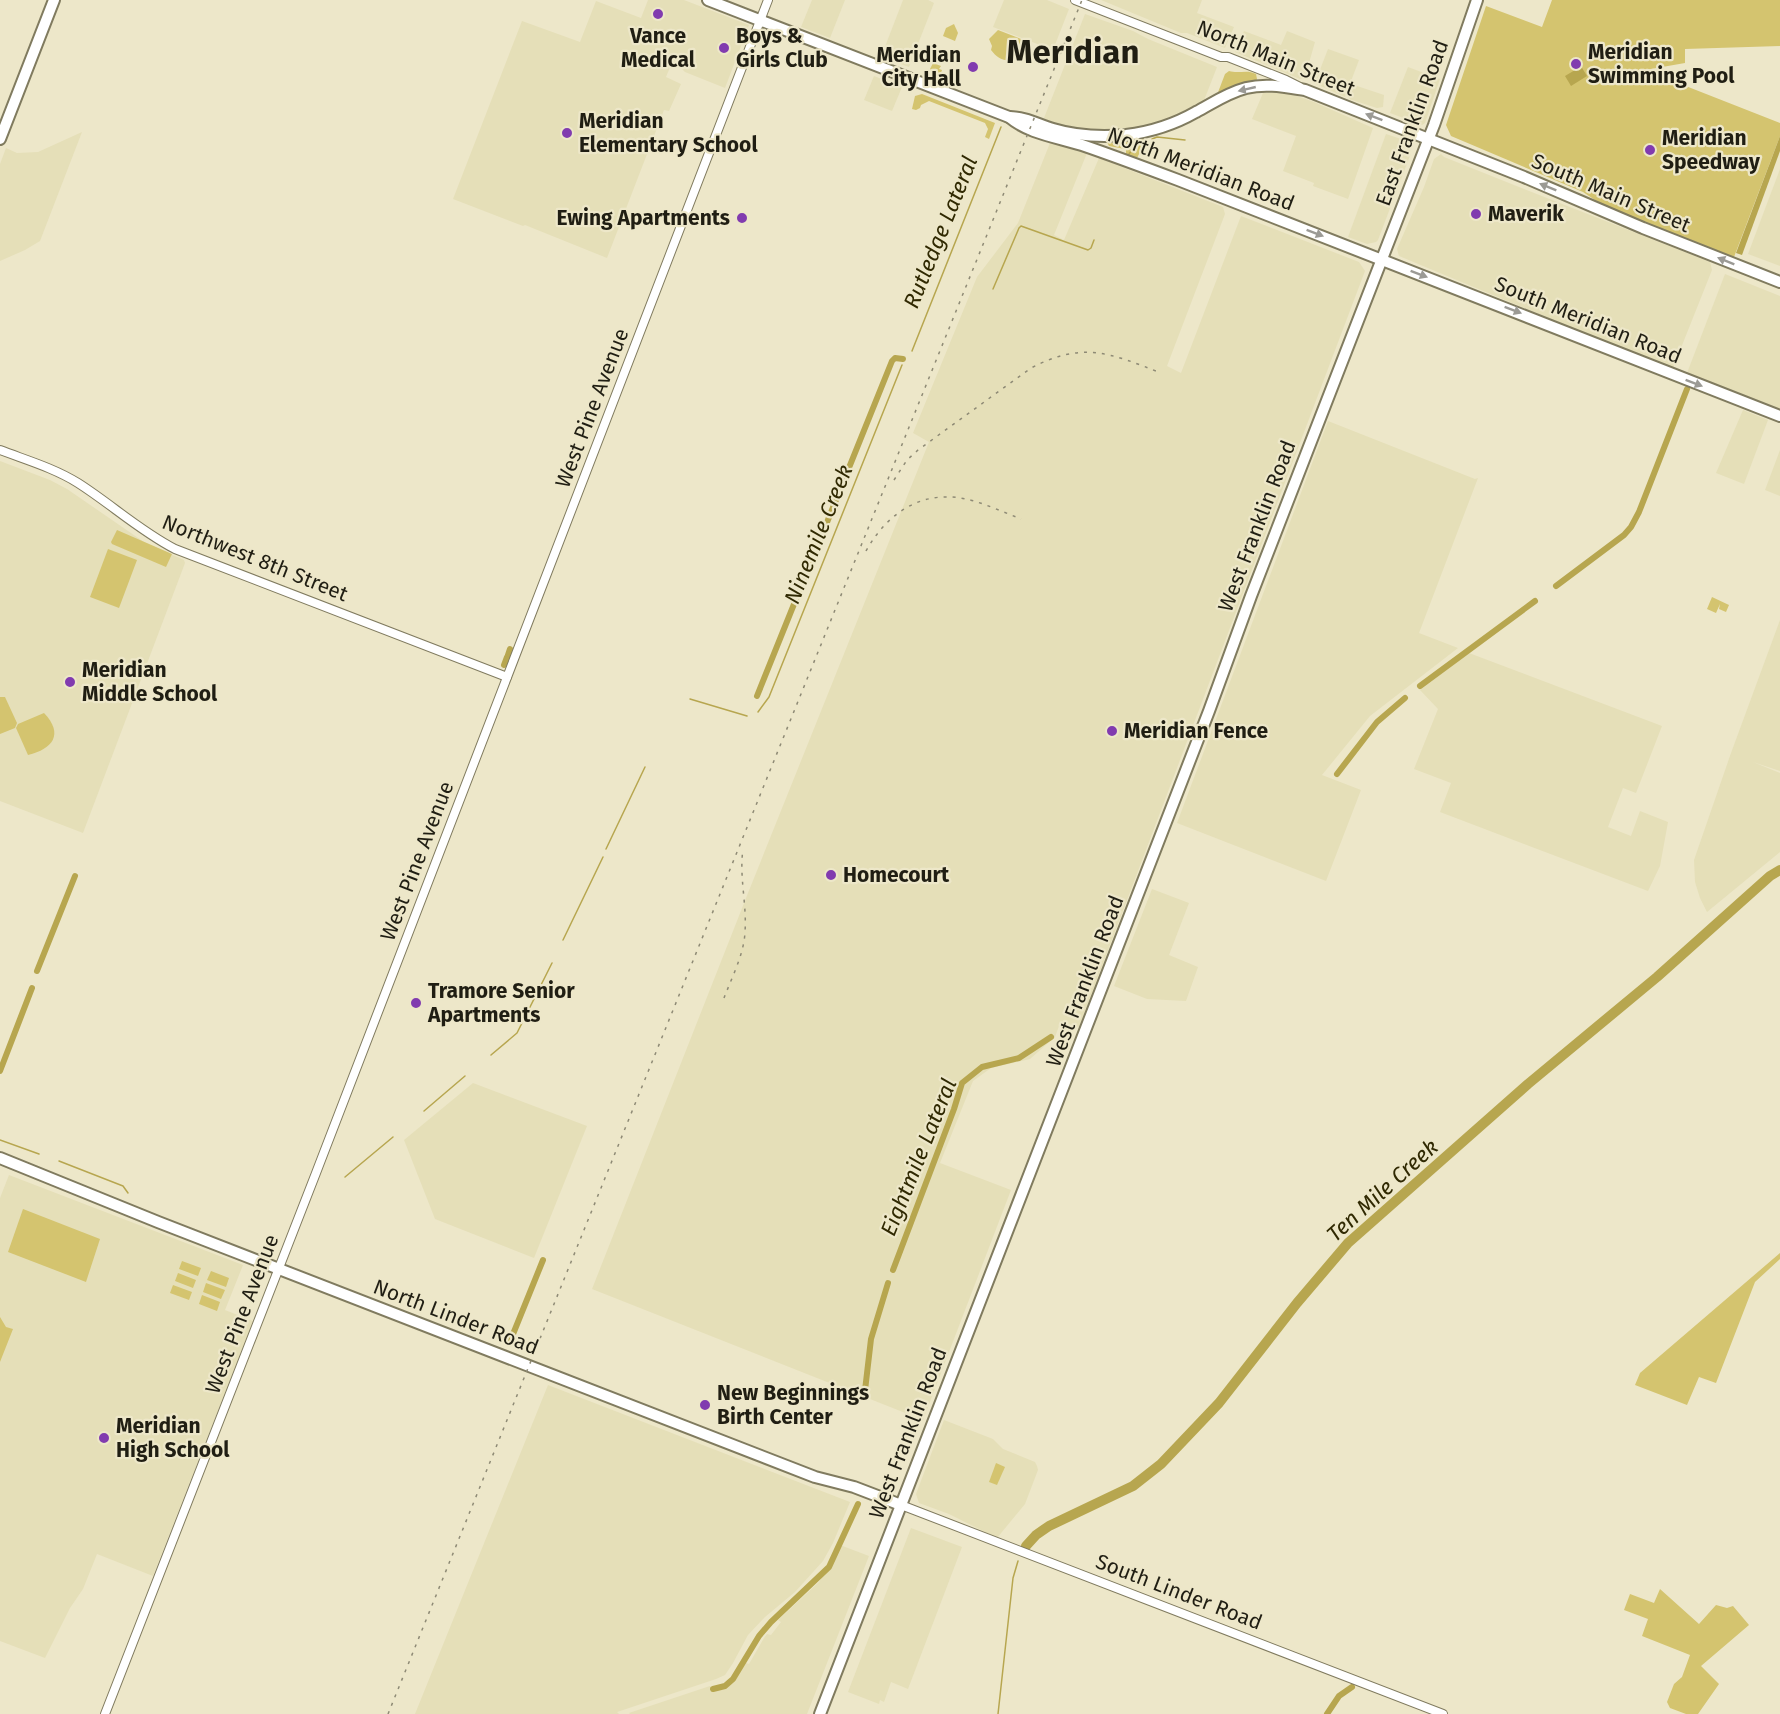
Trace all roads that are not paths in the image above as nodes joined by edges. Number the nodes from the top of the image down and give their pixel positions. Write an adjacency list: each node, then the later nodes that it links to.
1 (54, 0): 10 (main road)
2 (708, 0): 6 (main road, North Meridian Road)
3 (768, 0): 6 (street, West Pine Avenue)
4 (1075, 0): 7 (street, North Main Street)
5 (1477, 0): 9 (main road, East Franklin Road)
6 (760, 21): 8 (main road, North Meridian Road); 15 (street, West Pine Avenue)
7 (1305, 90): 8 (main road, North Meridian Road, one-way to 8); 9 (main road, North Main Street, one-way to 7)
8 (1009, 117): 11 (main road, North Meridian Road, one-way to 11)
9 (1428, 138): 11 (main road, East Franklin Road); 12 (main road, South Main Street, one-way to 9)
10 (0, 139)
11 (1381, 259): 13 (main road, South Meridian Road, one-way to 13); 18 (main road, West Franklin Road)
12 (1780, 282)
13 (1780, 416)
14 (0, 450): 15 (street, Northwest 8th Street)
15 (507, 677): 17 (street, West Pine Avenue)
16 (0, 1158): 17 (main road, North Linder Road)
17 (279, 1269): 18 (main road, North Linder Road); 19 (street, West Pine Avenue)
18 (902, 1505): 20 (main road, West Franklin Road); 21 (street, South Linder Road)
19 (105, 1714)
20 (820, 1714)
21 (1443, 1714)

